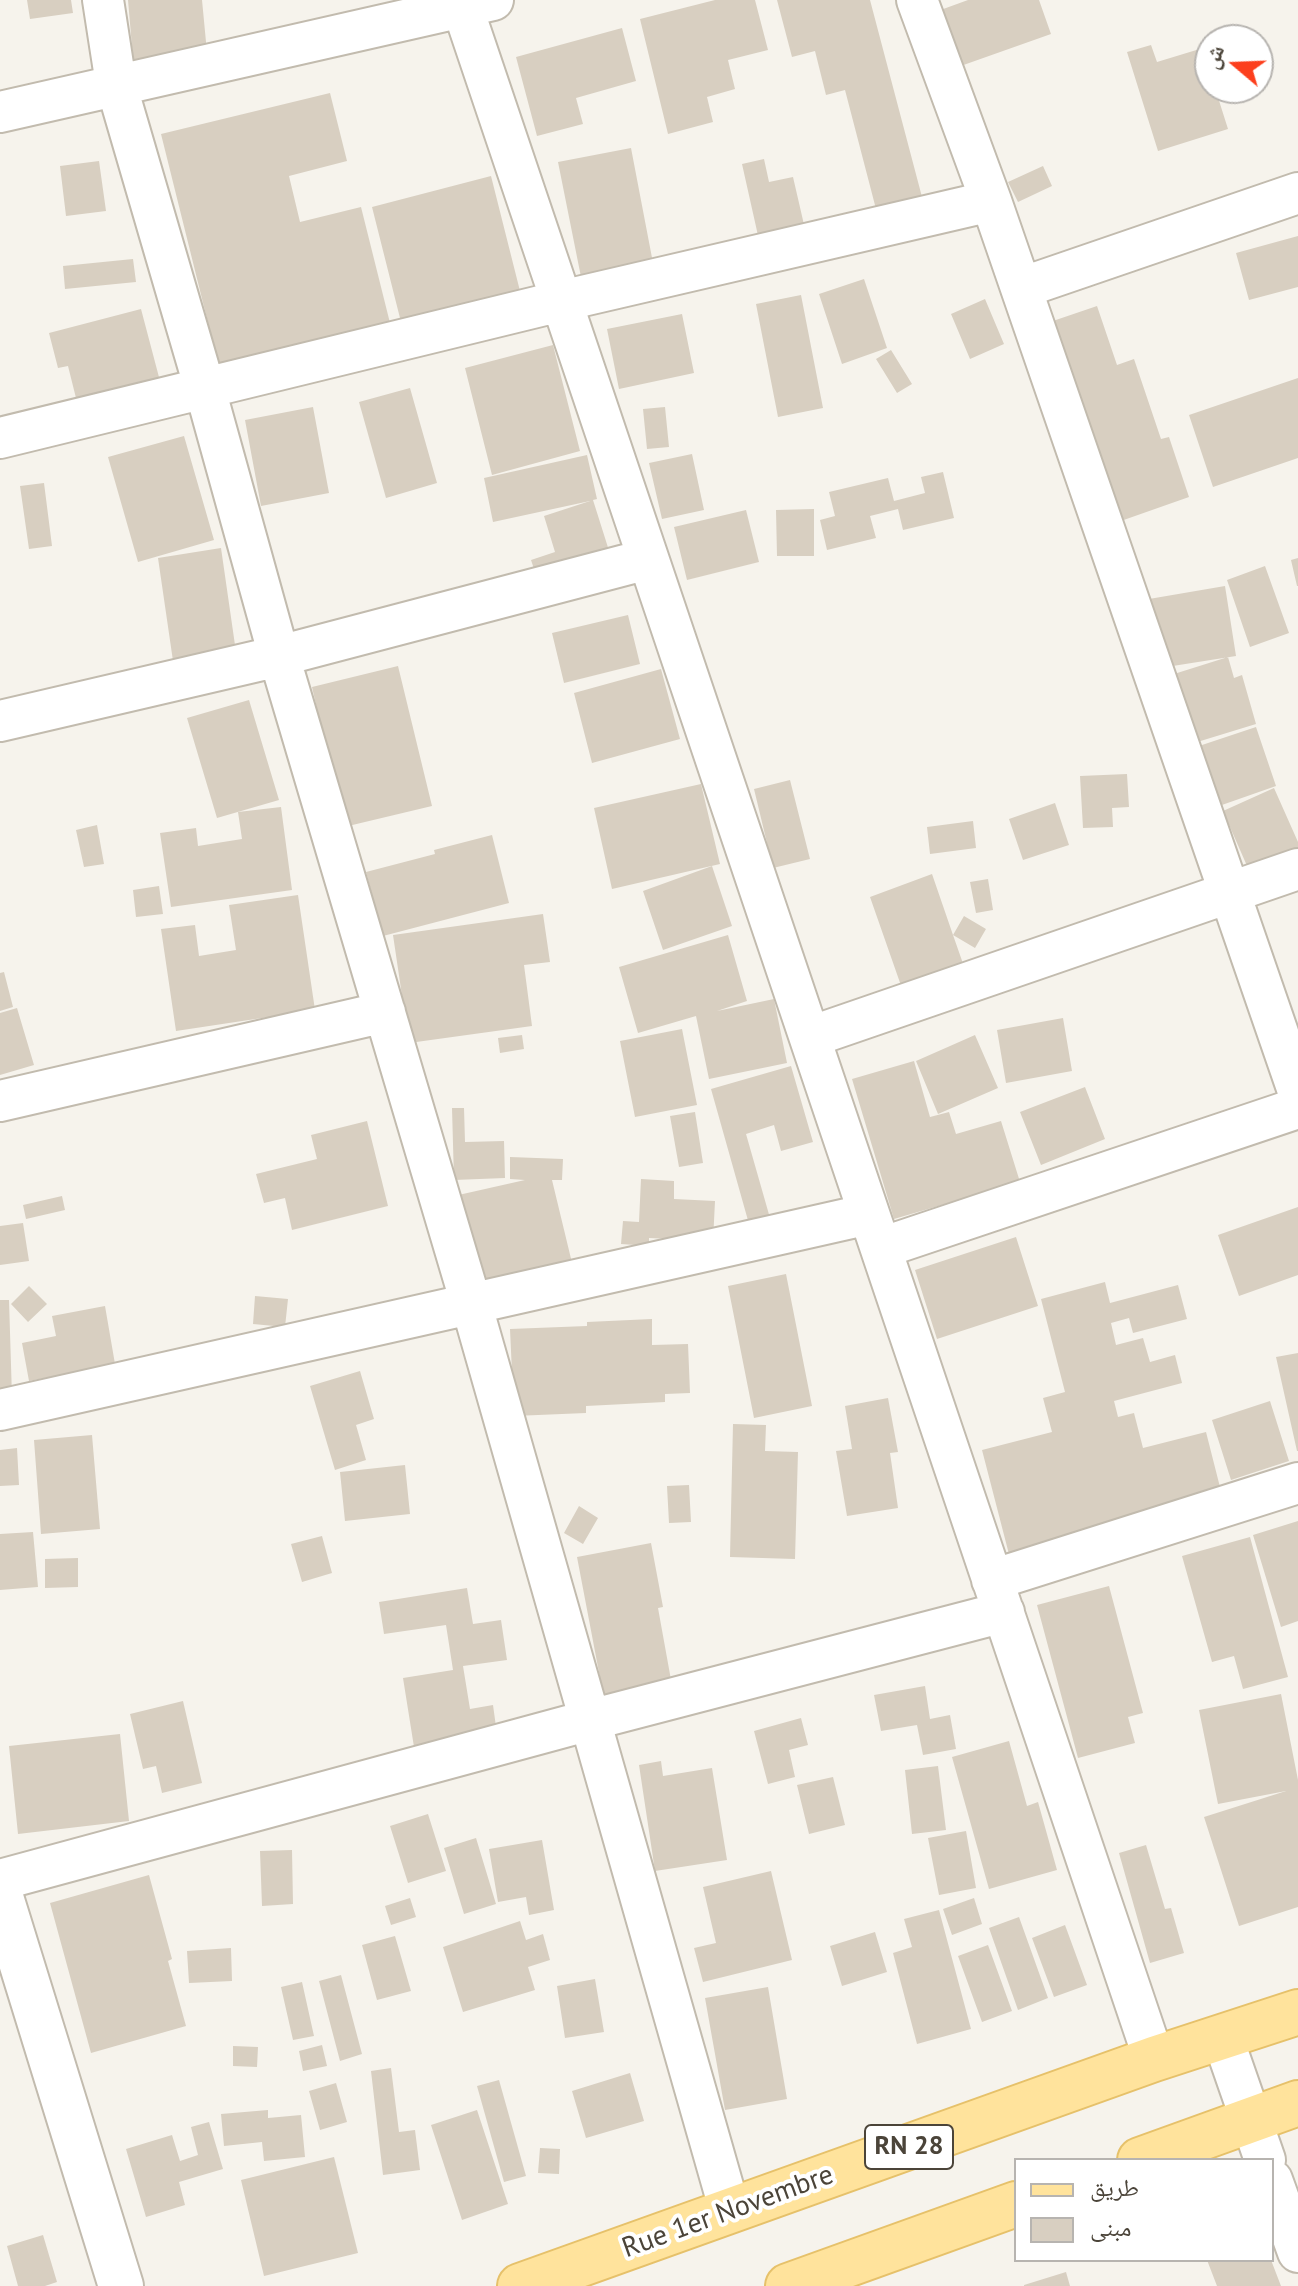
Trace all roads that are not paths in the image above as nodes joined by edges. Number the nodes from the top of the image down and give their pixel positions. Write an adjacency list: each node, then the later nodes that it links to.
1 (103, 0): 4 (street)
2 (917, 0): 7 (street)
3 (472, 2): 4 (street); 9 (street)
4 (116, 84): 5 (street); 10 (street)
5 (0, 112)
6 (1298, 193): 8 (street)
7 (991, 201): 8 (street); 9 (street)
8 (1021, 288): 16 (street)
9 (561, 301): 10 (street); 12 (street)
10 (205, 389): 11 (street); 13 (street)
11 (0, 438)
12 (648, 559): 13 (street); 18 (street)
13 (279, 656): 14 (street); 17 (street)
14 (0, 721)
15 (1298, 869): 16 (street)
16 (1230, 894): 18 (street); 19 (street)
17 (385, 1012): 20 (street); 23 (street)
18 (810, 1037): 22 (street)
19 (1298, 1091)
20 (0, 1101)
21 (1298, 1108): 22 (street)
22 (875, 1231): 23 (street); 26 (street)
23 (471, 1303): 24 (street); 27 (street)
24 (0, 1410)
25 (1298, 1483): 26 (street)
26 (998, 1596): 27 (street); 32 (street)
27 (590, 1720): 28 (street); 38 (street)
28 (0, 1880)
29 (0, 1894): 40 (street)
30 (1298, 2012): 31 (main road, Rue 1er Novembre / RN 28)
31 (1222, 2036): 32 (main road, Rue 1er Novembre / RN 28); 34 (street)
32 (1154, 2059): 38 (main road, Rue 1er Novembre / RN 28)
33 (1298, 2103): 34 (main road)
34 (1258, 2140): 35 (main road)
35 (1152, 2158)
36 (1274, 2186): 39 (street)
37 (1014, 2205): 42 (main road)
38 (730, 2211): 41 (main road, Rue 1er Novembre / RN 28)
39 (1298, 2252)
40 (121, 2286)
41 (520, 2286)
42 (788, 2286)

